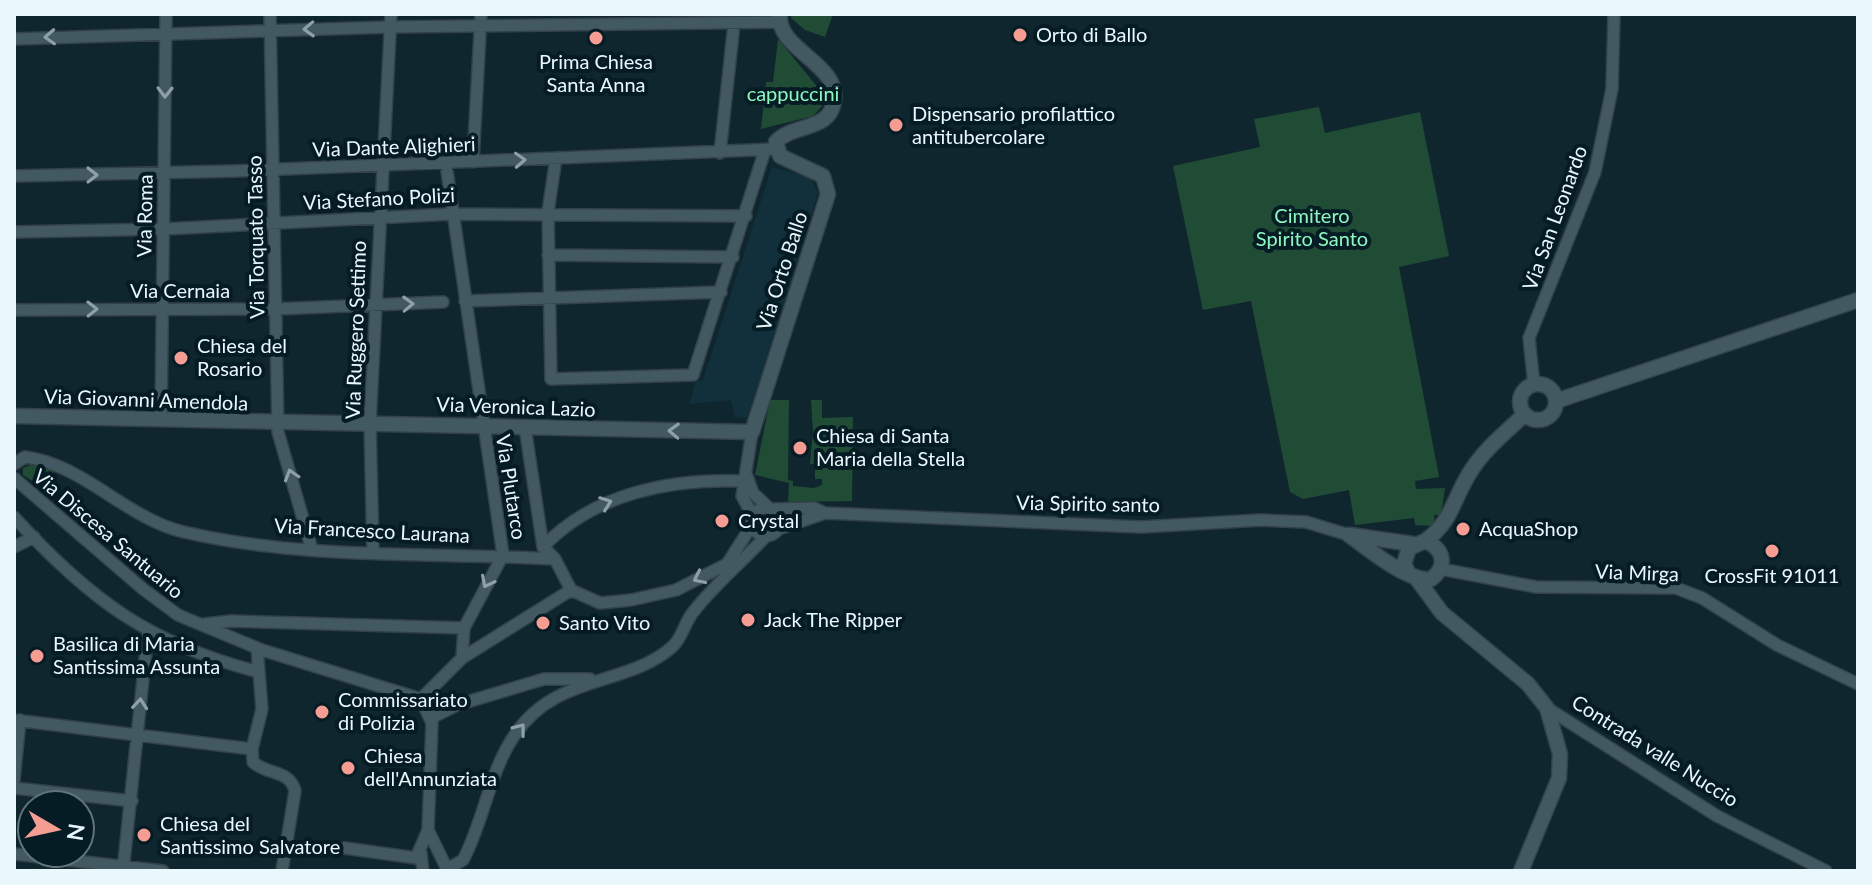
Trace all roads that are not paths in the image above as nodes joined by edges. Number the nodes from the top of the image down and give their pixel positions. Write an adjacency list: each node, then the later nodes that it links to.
1 (166, 14): 9 (street, Via Roma)
2 (270, 14): 8 (street, Via Torquato Tasso)
3 (1614, 14): 38 (street, Via San Leonardo)
4 (780, 18): 7 (street); 11 (street)
5 (390, 20): 6 (street); 8 (street, one-way to 8); 15 (street, Via Ruggero Settimo)
6 (480, 20): 7 (street); 14 (street)
7 (734, 24): 12 (street)
8 (270, 30): 9 (street); 16 (street, Via Torquato Tasso)
9 (166, 34): 10 (street, one-way to 10); 18 (street, Via Roma, one-way to 18)
10 (14, 39)
11 (770, 150): 12 (street, Via Dante Alighieri); 23 (street); 47 (street, Via Orto Ballo)
12 (720, 153): 13 (street, Via Dante Alighieri)
13 (556, 158): 14 (street, Via Dante Alighieri, one-way to 13); 20 (street)
14 (473, 162): 15 (street, Via Dante Alighieri)
15 (381, 165): 16 (street, Via Dante Alighieri); 22 (street, Via Ruggero Settimo)
16 (272, 169): 18 (street, Via Dante Alighieri); 24 (street, Via Torquato Tasso)
17 (447, 171): 21 (street, Via Plutarco)
18 (164, 173): 19 (street, Via Dante Alighieri, one-way to 18); 25 (street, Via Roma)
19 (14, 176)
20 (548, 212): 21 (street, Via Stefano Polizi); 23 (street, Via Stefano Polizi); 27 (street)
21 (452, 214): 22 (street, Via Stefano Polizi); 32 (street, Via Plutarco)
22 (378, 216): 24 (street, Via Stefano Polizi); 34 (street, Via Ruggero Settimo)
23 (746, 216): 28 (street)
24 (273, 222): 25 (street, Via Stefano Polizi); 36 (street, Via Torquato Tasso)
25 (164, 229): 26 (street, Via Stefano Polizi); 35 (street, Via Roma)
26 (14, 232)
27 (548, 255): 28 (street); 30 (street)
28 (733, 257): 29 (street)
29 (721, 292): 30 (street); 30 (street)
30 (549, 296): 32 (street)
31 (1858, 300): 39 (street)
32 (465, 301): 45 (street, Via Plutarco)
33 (443, 302): 34 (street, Via Cernaia, one-way to 33)
34 (374, 305): 36 (street, Via Cernaia); 43 (street, Via Ruggero Settimo)
35 (161, 309): 36 (street, Via Cernaia); 37 (street, Via Cernaia, one-way to 35); 42 (street, Via Roma)
36 (275, 309): 44 (street, Via Torquato Tasso)
37 (14, 310)
38 (1534, 385): 39 (street); 40 (street)
39 (1556, 401): 40 (street)
40 (1525, 414): 52 (street)
41 (14, 416): 42 (street, Via Giovanni Amendola)
42 (161, 419): 44 (street, Via Giovanni Amendola)
43 (370, 423): 44 (street, Via Veronica Lazio); 45 (street, Via Veronica Lazio); 64 (street, Via Ruggero Settimo)
44 (277, 424): 63 (street, Via Torquato Tasso, one-way to 44)
45 (483, 426): 46 (street, Via Veronica Lazio); 65 (street, Via Plutarco)
46 (525, 427): 47 (street, Via Veronica Lazio, one-way to 46); 62 (street)
47 (752, 432): 49 (street)
48 (14, 463): 63 (street, Via Francesco Laurana)
49 (744, 476): 51 (street); 55 (street); 62 (street, one-way to 49)
50 (14, 478): 71 (street, Via Discesa Santuario)
51 (771, 508): 53 (street, Via Spirito santo); 55 (street); 56 (street)
52 (1454, 508): 60 (street); 67 (street)
53 (825, 513): 56 (street); 57 (street, Via Spirito santo)
54 (14, 517): 59 (street)
55 (753, 520): 58 (street); 69 (street, one-way to 69)
56 (778, 529): 58 (street)
57 (1349, 535): 60 (street, Via Spirito santo); 68 (street, Via Spirito santo)
58 (766, 536): 77 (street)
59 (34, 537): 61 (street); 73 (street)
60 (1419, 543): 67 (street); 68 (street)
61 (14, 547)
62 (543, 547): 66 (street)
63 (312, 550): 64 (street, Via Francesco Laurana)
64 (373, 552): 65 (street, Via Francesco Laurana)
65 (503, 555): 66 (street, Via Francesco Laurana); 72 (street, Via Plutarco, one-way to 72)
66 (555, 559): 69 (street)
67 (1440, 567): 68 (street); 70 (street); 78 (street, Via Mirga)
68 (1413, 577): 70 (street, Contrada valle Nuccio)
69 (571, 590): 75 (street)
70 (1442, 613): 80 (street, Contrada valle Nuccio)
71 (201, 624): 72 (street); 74 (street, Via Discesa Santuario)
72 (464, 628): 75 (street, Via Plutarco)
73 (148, 631): 76 (street); 83 (street, one-way to 73)
74 (257, 648): 76 (street); 79 (street, Via Discesa Santuario)
75 (462, 658): 79 (street)
76 (259, 672): 84 (street)
77 (603, 676): 81 (street); 93 (street, one-way to 77)
78 (1858, 684)
79 (421, 699): 81 (street)
80 (1547, 708): 97 (street); 98 (street, Contrada valle Nuccio)
81 (431, 718): 88 (street)
82 (17, 720): 83 (street); 85 (street)
83 (138, 735): 84 (street); 87 (street)
84 (252, 749): 95 (street)
85 (14, 780)
86 (14, 788): 87 (street)
87 (132, 801): 92 (street)
88 (428, 830): 90 (street); 93 (street)
89 (345, 848): 90 (street)
90 (421, 853): 96 (street)
91 (14, 854): 92 (street)
92 (123, 868): 94 (street)
93 (447, 870)
94 (163, 871)
95 (282, 871)
96 (423, 871)
97 (1521, 871)
98 (1826, 871)

